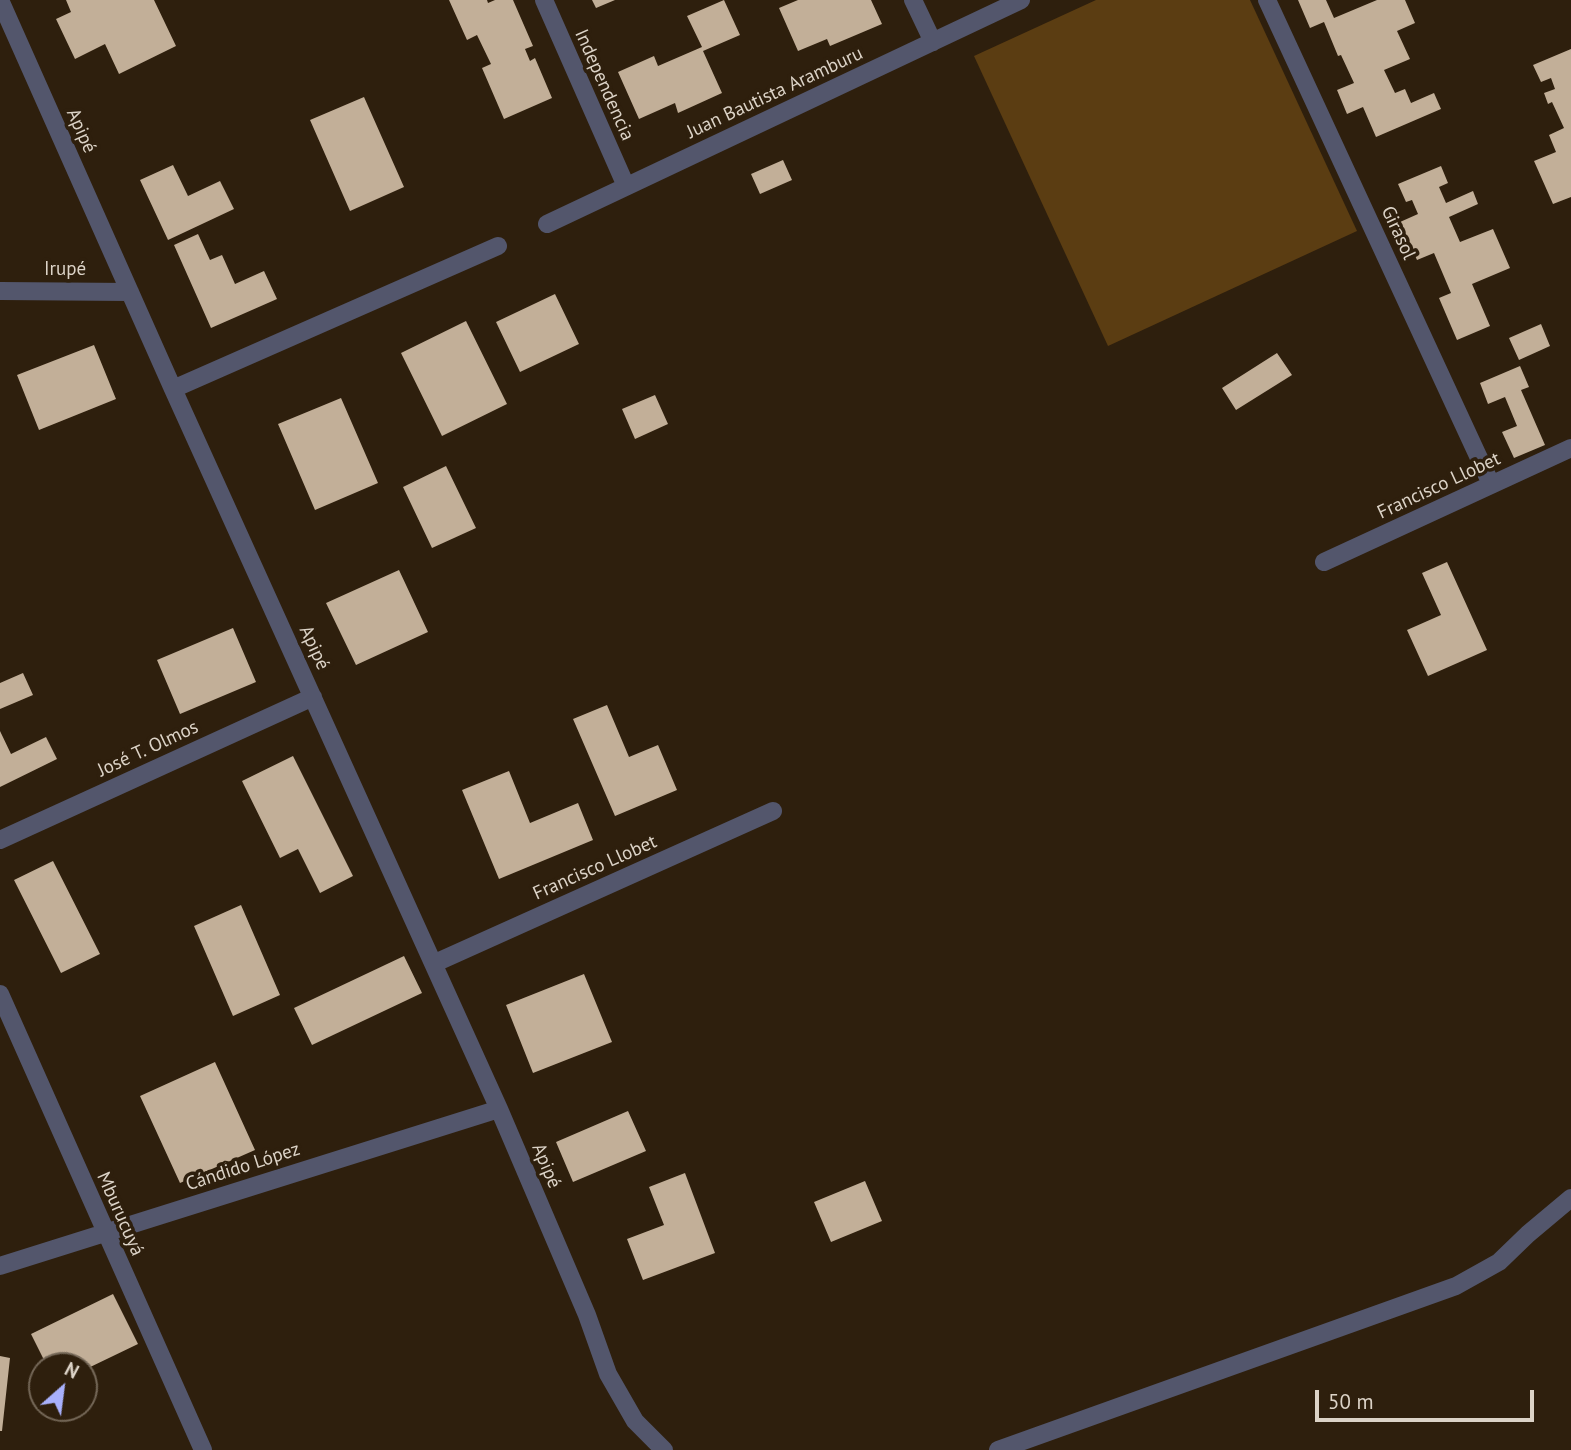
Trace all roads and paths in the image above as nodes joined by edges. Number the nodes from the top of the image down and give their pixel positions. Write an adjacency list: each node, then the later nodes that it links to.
1 (0, 0): 11 (street, Apipé)
2 (544, 0): 7 (street, Independencia)
3 (913, 0): 6 (street)
4 (1021, 0): 6 (street, Juan Bautista Aramburu)
5 (1267, 0): 14 (street, Girasol)
6 (933, 42): 7 (street, Juan Bautista Aramburu)
7 (626, 186): 8 (street, Juan Bautista Aramburu)
8 (547, 224)
9 (498, 246): 12 (street)
10 (0, 291): 11 (street, Irupé)
11 (130, 292): 12 (street, Apipé)
12 (173, 389): 16 (street, Apipé)
13 (1571, 448): 14 (street, Francisco Llobet)
14 (1491, 484): 15 (street, Francisco Llobet)
15 (1324, 562)
16 (313, 697): 18 (street, José T. Olmos); 19 (street, Apipé)
17 (773, 811): 19 (street, Francisco Llobet)
18 (0, 840)
19 (435, 963): 21 (street, Apipé)
20 (0, 994): 23 (street, Mburucuyá)
21 (499, 1108): 23 (street, Cándido López); 26 (street, Apipé)
22 (1571, 1198): 27 (street)
23 (105, 1233): 24 (street, Cándido López); 25 (street, Mburucuyá)
24 (0, 1266)
25 (202, 1450)
26 (664, 1450)
27 (998, 1450)

